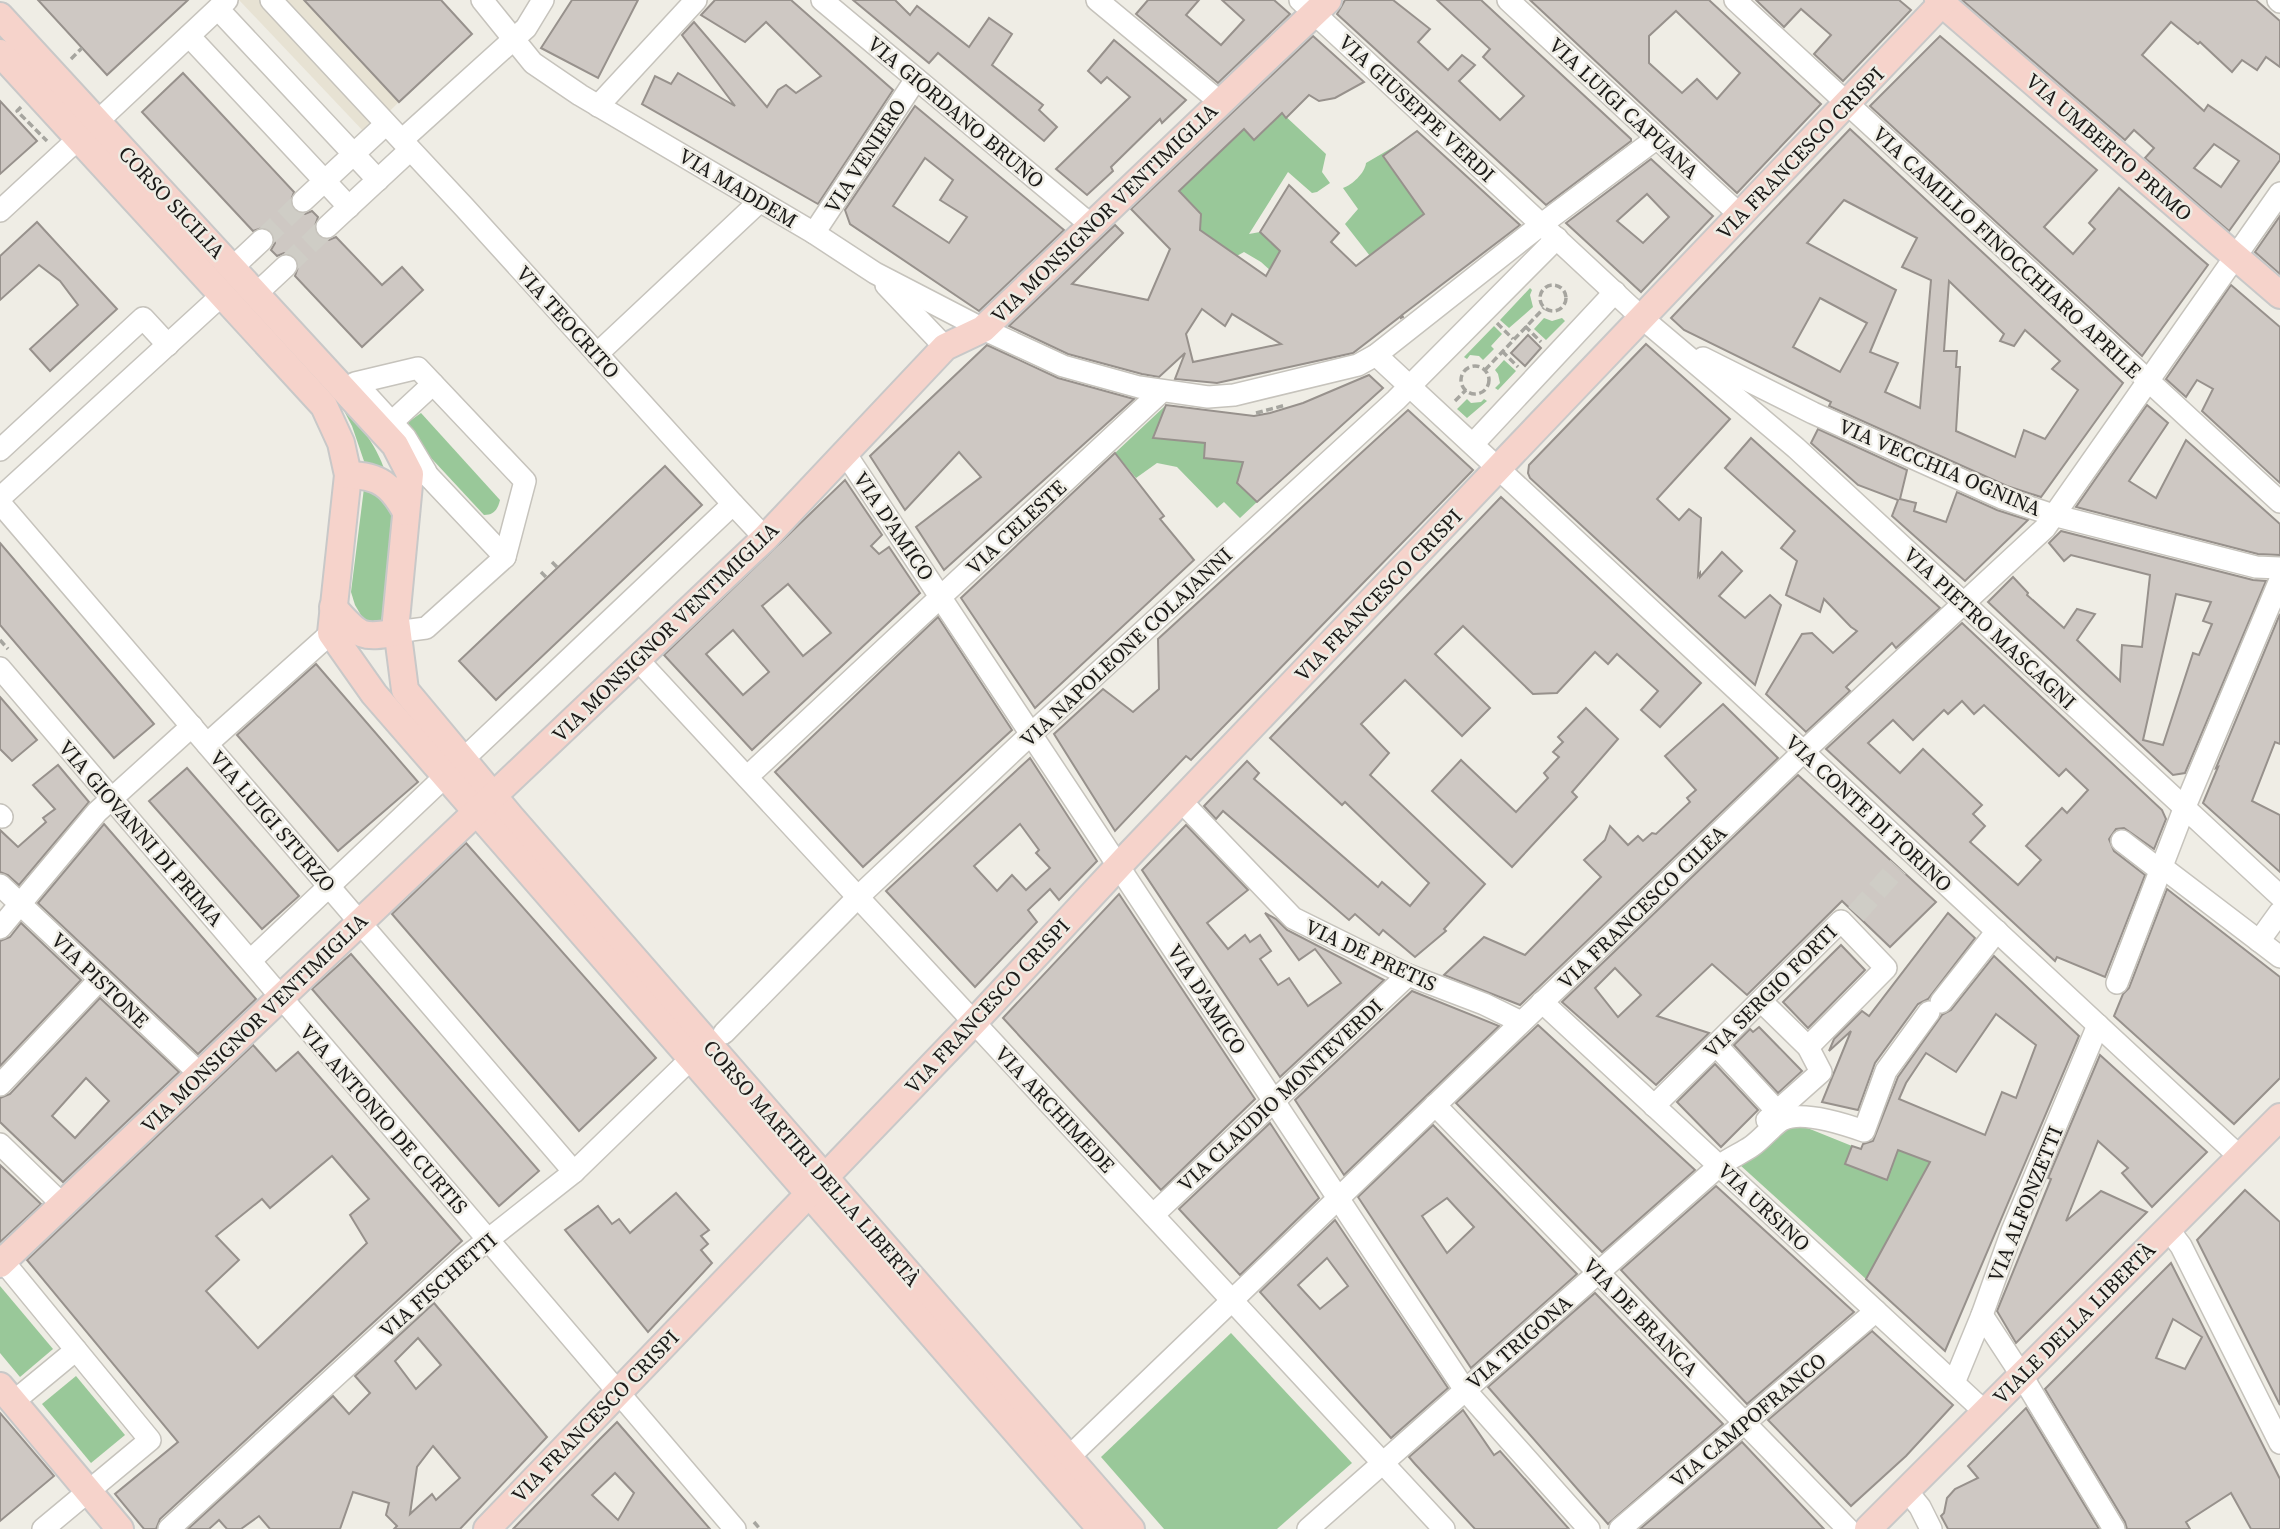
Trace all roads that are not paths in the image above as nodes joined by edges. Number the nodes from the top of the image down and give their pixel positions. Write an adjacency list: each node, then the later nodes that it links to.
1 (2, 0): 22 (street)
2 (271, 0): 21 (street, VIA TEOCRITO)
3 (543, 0): 15 (street)
4 (696, 0): 20 (street)
5 (822, 0): 17 (street, VIA GIORDANO BRUNO)
6 (1097, 0): 18 (street)
7 (1508, 0): 23 (street, VIA LUIGI CAPUANA)
8 (1735, 0): 19 (street, VIA CAMILLO FINOCCHIARO APRILE)
9 (1936, 3): 19 (main road, VIA FRANCESCO CRISPI); 39 (main road, VIA UMBERTO PRIMO)
10 (223, 4): 14 (street); 25 (street)
11 (1314, 4): 18 (main road, VIA MONSIGNOR VENTIMIGLIA); 34 (street, VIA GIUSEPPE VERDI)
12 (494, 5): 15 (street, VIA MADDEM)
13 (0, 16): 22 (main road, CORSO SICILIA)
14 (189, 36): 22 (street); 27 (street)
15 (513, 38): 20 (street, VIA MADDEM); 24 (street)
16 (0, 53): 22 (main road, CORSO SICILIA)
17 (916, 79): 35 (street, VIA GIORDANO BRUNO); 37 (street, VIA VENIERO)
18 (1220, 102): 35 (main road, VIA MONSIGNOR VENTIMIGLIA)
19 (1846, 104): 33 (main road, VIA FRANCESCO CRISPI); 56 (street, VIA CAMILLO FINOCCHIARO APRILE)
20 (598, 106): 30 (street, VIA MADDEM)
21 (386, 124): 24 (street, VIA TEOCRITO); 25 (street)
22 (94, 125): 32 (street); 40 (main road, CORSO SICILIA); 46 (main road, CORSO SICILIA)
23 (1657, 138): 33 (street, VIA LUIGI CAPUANA); 34 (street)
24 (406, 145): 26 (street); 54 (street, VIA TEOCRITO)
25 (354, 154): 26 (street); 27 (street)
26 (378, 180): 31 (street)
27 (325, 181): 29 (street); 31 (street)
28 (2280, 193): 39 (street, VIA FRANCESCO CILEA)
29 (303, 201)
30 (760, 201): 37 (street, VIA MADDEM); 54 (street)
31 (349, 207): 36 (street)
32 (0, 211)
33 (1740, 215): 50 (main road, VIA FRANCESCO CRISPI)
34 (1547, 223): 43 (street); 45 (street, VIA GIUSEPPE VERDI); 49 (street, VIA NAPOLEONE COLAJANNI)
35 (1091, 225): 51 (main road, VIA MONSIGNOR VENTIMIGLIA)
36 (327, 228)
37 (814, 233): 42 (street, VIA MADDEM)
38 (262, 240): 40 (street)
39 (2232, 260): 47 (main road, VIA UMBERTO PRIMO); 48 (street); 56 (street, VIA FRANCESCO CILEA)
40 (237, 264): 44 (main road, CORSO SICILIA)
41 (286, 266): 44 (street)
42 (875, 273): 51 (street); 53 (street)
43 (1460, 289): 49 (street); 55 (street)
44 (261, 290): 59 (main road, CORSO SICILIA)
45 (1615, 292): 50 (street, VIA GIUSEPPE VERDI); 63 (street)
46 (222, 295): 52 (street); 59 (main road, CORSO SICILIA)
47 (2280, 295)
48 (2280, 308)
49 (1488, 316): 60 (street, VIA NAPOLEONE COLAJANNI)
50 (1651, 318): 61 (street, VIA VECCHIA OGNINA); 64 (street, VIA PIETRO MASCAGNI); 69 (main road, VIA FRANCESCO CRISPI)
51 (983, 329): 53 (main road, VIA MONSIGNOR VENTIMIGLIA); 58 (street)
52 (168, 345): 65 (street); 70 (street)
53 (945, 348): 66 (main road, VIA MONSIGNOR VENTIMIGLIA)
54 (597, 354): 72 (street, VIA TEOCRITO)
55 (1367, 360): 58 (street); 60 (street, VIA CONTE DI TORINO)
56 (2147, 382): 71 (street, VIA CAMILLO FINOCCHIARO APRILE); 74 (street, VIA FRANCESCO CILEA)
57 (433, 384): 59 (street); 62 (street); 76 (street)
58 (1162, 391): 79 (street, VIA CELESTE)
59 (341, 393): 62 (main road); 68 (main road)
60 (1403, 393): 63 (street, VIA CONTE DI TORINO); 86 (street, VIA NAPOLEONE COLAJANNI)
61 (1813, 413): 64 (street); 74 (street, VIA VECCHIA OGNINA)
62 (394, 433): 67 (street); 73 (main road)
63 (1473, 444): 69 (street, VIA CONTE DI TORINO)
64 (1796, 448): 80 (street, VIA PIETRO MASCAGNI)
65 (0, 450)
66 (845, 453): 75 (main road, VIA MONSIGNOR VENTIMIGLIA); 79 (street, VIA D'AMICO)
67 (426, 472): 73 (street); 76 (street)
68 (348, 475): 73 (main road); 81 (main road)
69 (1493, 475): 88 (street, VIA CONTE DI TORINO); 92 (main road, VIA FRANCESCO CRISPI)
70 (0, 500): 85 (street, VIA LUIGI STURZO)
71 (2280, 502)
72 (733, 504): 75 (street, VIA TEOCRITO); 89 (street)
73 (406, 512): 82 (main road)
74 (2053, 515): 77 (street, VIA VECCHIA OGNINA); 80 (street, VIA FRANCESCO CILEA)
75 (765, 538): 83 (main road, VIA MONSIGNOR VENTIMIGLIA)
76 (505, 557): 82 (street)
77 (2280, 568)
78 (2280, 580): 94 (street)
79 (940, 596): 86 (street, VIA D'AMICO); 90 (street, VIA CELESTE)
80 (1964, 603): 88 (street, VIA FRANCESCO CILEA); 94 (street, VIA PIETRO MASCAGNI)
81 (332, 620): 82 (main road); 87 (street); 89 (main road)
82 (396, 632): 89 (main road)
83 (638, 660): 90 (street, VIA ARCHIMEDE); 93 (main road, VIA MONSIGNOR VENTIMIGLIA)
84 (0, 668): 91 (street, VIA GIOVANNI DI PRIMA)
85 (191, 726): 87 (street, VIA LUIGI STURZO); 91 (street)
86 (1031, 733): 96 (street, VIA D'AMICO); 101 (street, VIA NAPOLEONE COLAJANNI)
87 (207, 744): 99 (street, VIA LUIGI STURZO)
88 (1803, 752): 106 (street, VIA CONTE DI TORINO); 115 (street, VIA FRANCESCO CILEA)
89 (454, 769): 93 (main road, CORSO MARTIRI DELLA LIBERTÀ); 99 (street)
90 (747, 777): 101 (street, VIA ARCHIMEDE)
91 (111, 798): 102 (street); 109 (street, VIA GIOVANNI DI PRIMA)
92 (1181, 800): 96 (main road, VIA FRANCESCO CRISPI); 110 (street, VIA DE PRETIS)
93 (484, 805): 104 (main road, VIA MONSIGNOR VENTIMIGLIA); 119 (main road, CORSO MARTIRI DELLA LIBERTÀ)
94 (2184, 809): 97 (street); 100 (street, VIA PIETRO MASCAGNI)
95 (2122, 841): 97 (street)
96 (1119, 866): 116 (main road, VIA FRANCESCO CRISPI); 124 (street, VIA D'AMICO)
97 (2160, 872): 107 (street); 112 (street)
98 (0, 885): 102 (street, VIA PISTONE)
99 (330, 887): 104 (street, VIA LUIGI STURZO); 109 (street)
100 (2280, 896)
101 (858, 897): 116 (street, VIA ARCHIMEDE); 119 (street, VIA FISCHETTI)
102 (21, 904): 105 (street); 111 (street, VIA PISTONE)
103 (2280, 912): 107 (street)
104 (360, 922): 113 (main road, VIA MONSIGNOR VENTIMIGLIA); 132 (street, VIA LUIGI STURZO)
105 (0, 929)
106 (1997, 931): 118 (street, VIA CONTE DI TORINO); 131 (street)
107 (2259, 940): 108 (street)
108 (2280, 957)
109 (251, 960): 113 (street, VIA GIOVANNI DI PRIMA)
110 (1408, 975): 117 (street, VIA DE PRETIS); 124 (street, VIA CLAUDIO MONTEVERDI)
111 (100, 979): 122 (street, VIA PISTONE); 123 (street)
112 (2117, 983)
113 (281, 998): 122 (main road, VIA MONSIGNOR VENTIMIGLIA); 138 (street, VIA ANTONIO DE CURTIS)
114 (1761, 1001): 120 (street, VIA SERGIO FORTI); 121 (street); 121 (street, VIA SERGIO FORTI)
115 (1542, 1002): 117 (street, VIA FRANCESCO CILEA); 126 (street, VIA URSINO)
116 (974, 1022): 133 (main road, VIA FRANCESCO CRISPI); 136 (street, VIA ARCHIMEDE)
117 (1521, 1022): 125 (street, VIA FRANCESCO CILEA)
118 (2098, 1025): 130 (street, VIA CONTE DI TORINO); 143 (street, VIA ALFONZETTI)
119 (707, 1045): 132 (street, VIA FISCHETTI); 133 (main road, CORSO MARTIRI DELLA LIBERTÀ)
120 (1716, 1045): 126 (street, VIA SERGIO FORTI); 127 (street)
121 (1808, 1046): 127 (street)
122 (201, 1075): 135 (main road, VIA MONSIGNOR VENTIMIGLIA)
123 (0, 1085)
124 (1274, 1101): 134 (street, VIA D'AMICO); 136 (street, VIA CLAUDIO MONTEVERDI)
125 (1435, 1105): 134 (street, VIA FRANCESCO CILEA); 140 (street, VIA DE BRANCA)
126 (1654, 1106): 131 (street, VIA URSINO)
127 (1777, 1111): 131 (street)
128 (2280, 1117): 130 (main road, VIALE DELLA LIBERTÀ)
129 (0, 1144): 135 (street)
130 (2240, 1157): 137 (main road, VIALE DELLA LIBERTÀ)
131 (1726, 1161): 140 (street, VIA TRIGONA); 142 (street, VIA URSINO)
132 (574, 1172): 138 (street, VIA FISCHETTI)
133 (816, 1185): 148 (main road, VIA FRANCESCO CRISPI); 154 (main road, CORSO MARTIRI DELLA LIBERTÀ); 163 (main road, CORSO MARTIRI DELLA LIBERTÀ)
134 (1338, 1198): 141 (street, VIA FRANCESCO CILEA); 147 (street, VIA D'AMICO)
135 (63, 1205): 139 (main road, VIA MONSIGNOR VENTIMIGLIA)
136 (1153, 1215): 141 (street, VIA ARCHIMEDE)
137 (2168, 1229): 145 (main road, VIALE DELLA LIBERTÀ); 150 (street)
138 (488, 1240): 148 (street, VIA ANTONIO DE CURTIS); 160 (street, VIA FISCHETTI)
139 (2, 1263): 144 (street)
140 (1598, 1273): 147 (street, VIA TRIGONA); 152 (street, VIA DE BRANCA)
141 (1231, 1300): 154 (street, VIA FRANCESCO CILEA); 155 (street, VIA ARCHIMEDE)
142 (1876, 1311): 146 (street, VIA URSINO); 152 (street, VIA CAMPOFRANCO)
143 (1982, 1315): 145 (street); 146 (street, VIA ALFONZETTI)
144 (76, 1350): 149 (street); 157 (street)
145 (2022, 1376): 151 (main road, VIALE DELLA LIBERTÀ); 172 (street)
146 (1954, 1383): 151 (street, VIA URSINO)
147 (1465, 1390): 155 (street, VIA TRIGONA); 167 (street, VIA D'AMICO)
148 (618, 1392): 161 (main road, VIA FRANCESCO CRISPI); 162 (street, VIA ANTONIO DE CURTIS)
149 (7, 1394): 157 (main road)
150 (2273, 1411): 153 (street)
151 (1985, 1412): 156 (main road, VIALE DELLA LIBERTÀ)
152 (1745, 1423): 168 (street, VIA CAMPOFRANCO); 169 (street, VIA DE BRANCA)
153 (2280, 1443)
154 (1069, 1457): 164 (main road, CORSO MARTIRI DELLA LIBERTÀ)
155 (1382, 1463): 165 (street, VIA TRIGONA); 166 (street, VIA ARCHIMEDE)
156 (1906, 1491): 170 (main road, VIALE DELLA LIBERTÀ); 171 (street)
157 (88, 1492): 158 (street); 159 (main road)
158 (43, 1529)
159 (120, 1529)
160 (169, 1529)
161 (487, 1529)
162 (735, 1529)
163 (1101, 1529)
164 (1131, 1529)
165 (1308, 1529)
166 (1444, 1529)
167 (1589, 1529)
168 (1620, 1529)
169 (1848, 1529)
170 (1868, 1529)
171 (1931, 1529)
172 (2114, 1529)

